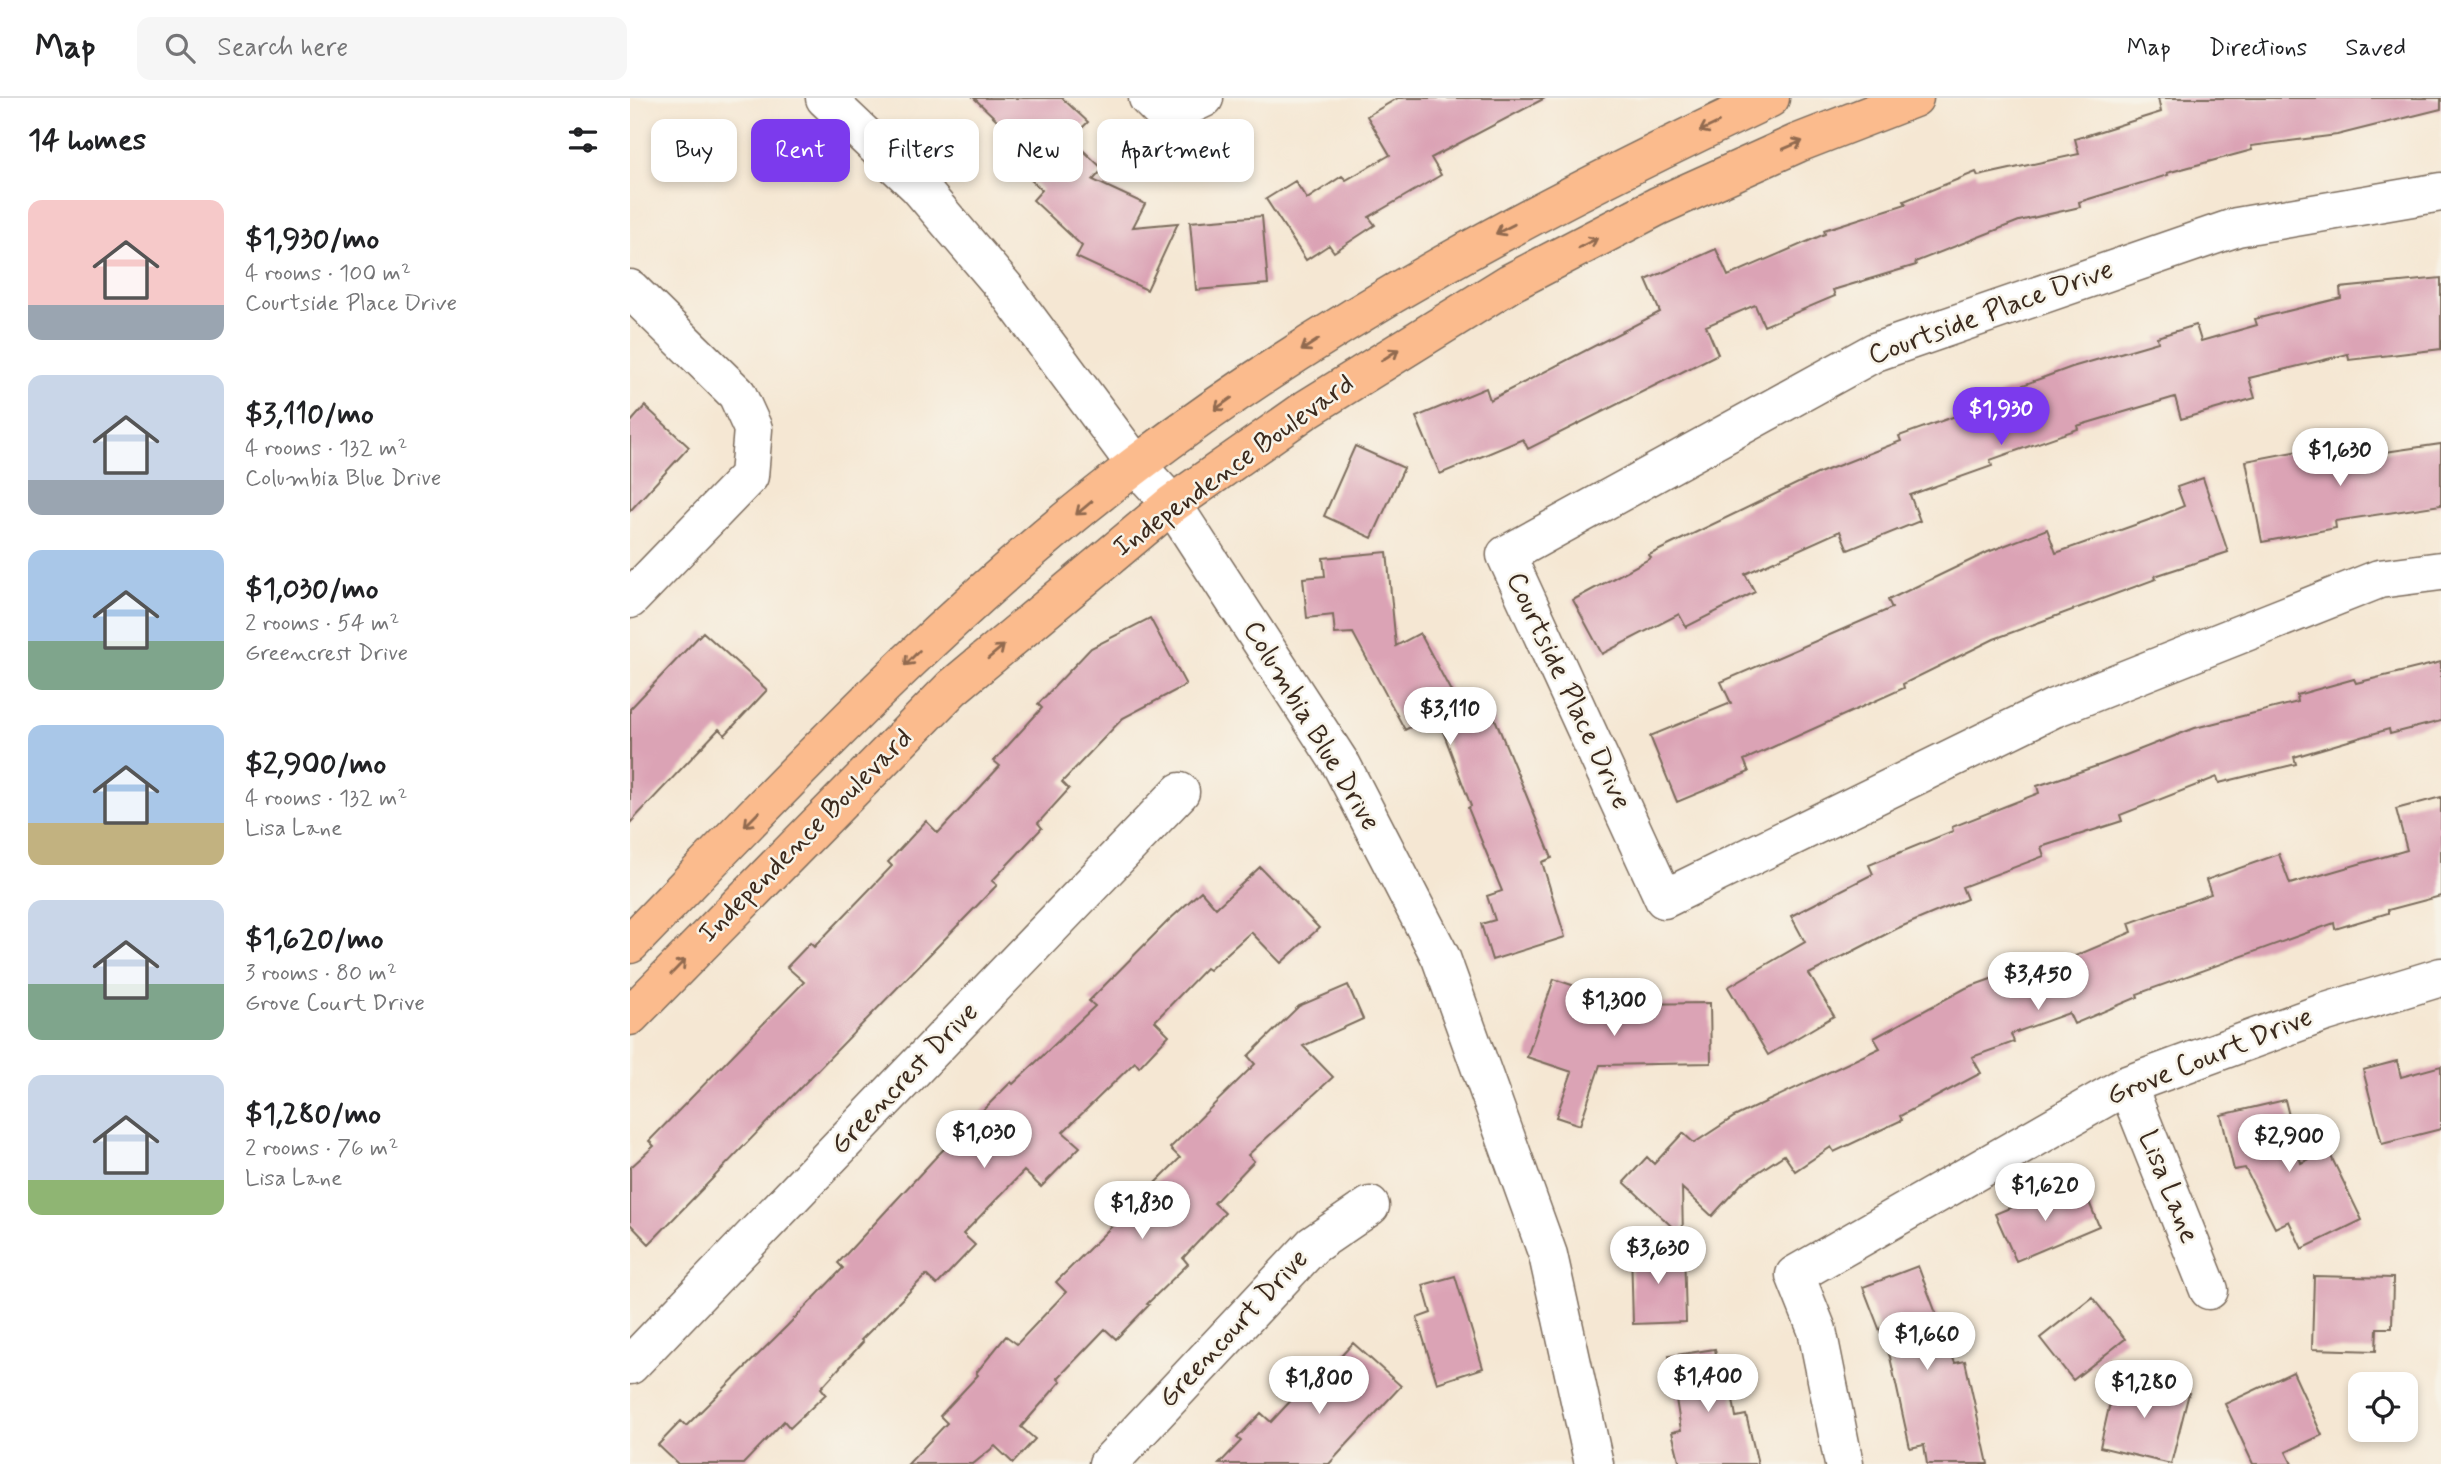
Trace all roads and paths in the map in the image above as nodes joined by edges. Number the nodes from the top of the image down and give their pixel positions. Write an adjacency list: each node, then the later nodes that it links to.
1 (825, 98): 10 (street, Columbia Blue Drive)
2 (1148, 98): 3 (street)
3 (1204, 98)
4 (1770, 98): 6 (main road, Independence Boulevard, one-way to 6)
5 (1914, 98): 8 (main road, Independence Boulevard, one-way to 5)
6 (1635, 162): 8 (main road); 10 (main road, Independence Boulevard, one-way to 10)
7 (2441, 192): 12 (street, Courtside Place Drive)
8 (1658, 206): 11 (main road, Independence Boulevard, one-way to 8)
9 (630, 289): 13 (street)
10 (1136, 465): 11 (street, Columbia Blue Drive); 15 (main road, Independence Boulevard, one-way to 15)
11 (1172, 504): 16 (main road, Independence Boulevard, one-way to 11); 25 (street, Columbia Blue Drive)
12 (2441, 571)
13 (630, 599)
14 (1180, 792): 23 (street, Greencrest Drive)
15 (702, 870): 16 (main road); 17 (main road, Independence Boulevard)
16 (737, 906): 19 (main road, Independence Boulevard, one-way to 16)
17 (630, 944)
18 (2441, 977): 20 (street, Grove Court Drive)
19 (630, 1016)
20 (2127, 1085): 22 (street, Lisa Lane); 26 (street, Grove Court Drive)
21 (1370, 1206): 24 (street, Greencourt Drive)
22 (2209, 1290)
23 (630, 1365)
24 (1108, 1464)
25 (1594, 1464)
26 (1844, 1464)

